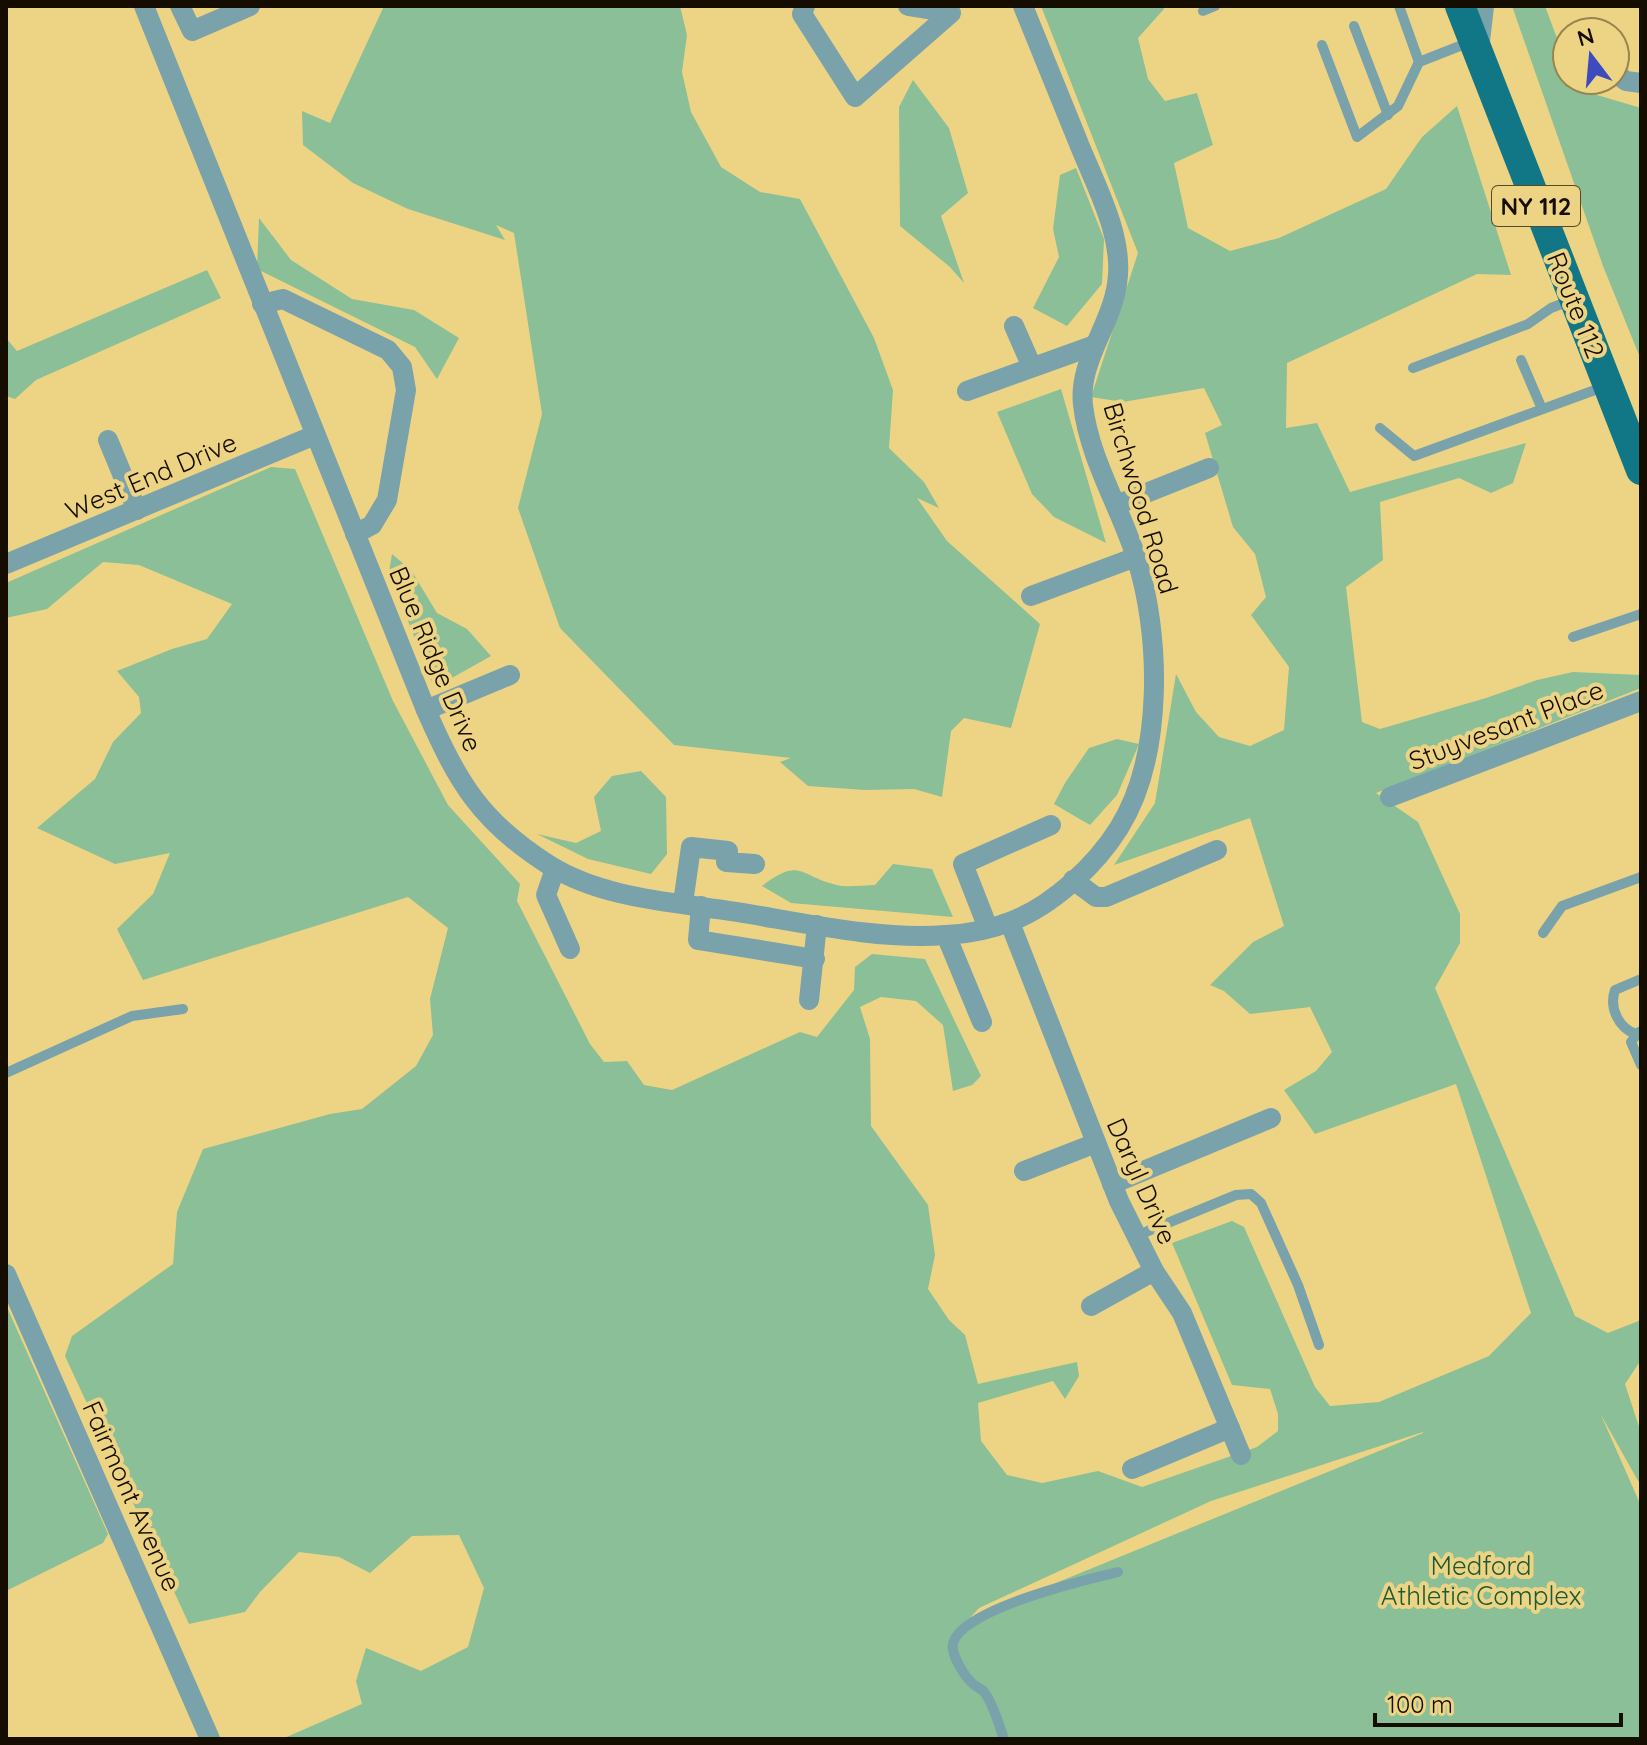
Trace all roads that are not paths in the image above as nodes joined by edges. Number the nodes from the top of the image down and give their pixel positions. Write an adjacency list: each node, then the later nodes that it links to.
1 (144, 6): 19 (street, Blue Ridge Drive)
2 (180, 6): 3 (street)
3 (250, 6)
4 (805, 6): 11 (street)
5 (908, 6): 11 (street)
6 (1023, 6): 21 (street, Birchwood Road)
7 (1215, 6): 12 (lane)
8 (1399, 6): 16 (lane)
9 (1460, 6): 15 (main road, Route 112 / NY 112)
10 (1484, 6): 15 (street)
11 (960, 10)
12 (1203, 11)
13 (1354, 26): 17 (lane)
14 (1322, 45): 17 (lane)
15 (1476, 47): 16 (lane); 18 (main road, Route 112 / NY 112)
16 (1419, 62): 17 (lane)
17 (1388, 115)
18 (1574, 299): 24 (lane); 25 (main road, Route 112 / NY 112)
19 (262, 304): 29 (street, Blue Ridge Drive); 35 (street)
20 (1014, 326): 23 (street)
21 (1095, 345): 23 (street); 33 (street, Birchwood Road)
22 (1521, 360): 27 (lane)
23 (1032, 367): 26 (street)
24 (1413, 368)
25 (1608, 385): 27 (lane); 32 (main road, Route 112 / NY 112)
26 (967, 391)
27 (1542, 409): 28 (lane)
28 (1380, 428)
29 (315, 435): 34 (street, West End Drive); 35 (street, Blue Ridge Drive)
30 (108, 440): 34 (street)
31 (1209, 468): 33 (street)
32 (1641, 470)
33 (1116, 505): 36 (street, Birchwood Road)
34 (137, 510): 37 (street, West End Drive)
35 (355, 534): 43 (street, Blue Ridge Drive)
36 (1136, 557): 38 (street); 50 (street, Birchwood Road)
37 (6, 564)
38 (1031, 596)
39 (1641, 614): 40 (lane)
40 (1573, 637)
41 (510, 675): 43 (street)
42 (1641, 701): 44 (street, Stuyvesant Place)
43 (426, 710): 48 (street, Blue Ridge Drive)
44 (1390, 797)
45 (1051, 825): 54 (street)
46 (1217, 850): 50 (street)
47 (755, 864): 51 (street)
48 (555, 869): 51 (street, Blue Ridge Drive); 57 (street)
49 (1641, 877): 55 (lane)
50 (1073, 880): 52 (street, Birchwood Road)
51 (692, 905): 53 (street, Blue Ridge Drive); 58 (street)
52 (1010, 923): 54 (street, Blue Ridge Drive); 67 (street, Daryl Drive)
53 (817, 925): 56 (street, Blue Ridge Drive); 58 (street)
54 (988, 928): 56 (street, Blue Ridge Drive)
55 (1543, 933)
56 (946, 935): 62 (street)
57 (570, 949)
58 (815, 959): 60 (street)
59 (1641, 979): 63 (lane)
60 (809, 1000)
61 (183, 1009): 65 (lane)
62 (982, 1022)
63 (1638, 1032): 64 (lane)
64 (1641, 1065)
65 (6, 1073)
66 (1271, 1118): 69 (street)
67 (1096, 1143): 68 (street); 69 (street, Daryl Drive)
68 (1024, 1171)
69 (1112, 1184): 70 (street, Daryl Drive)
70 (1136, 1236): 71 (street, Daryl Drive); 74 (lane)
71 (1154, 1271): 73 (street); 75 (street, Daryl Drive)
72 (6, 1274): 79 (street, Fairmont Avenue)
73 (1091, 1306)
74 (1319, 1345)
75 (1230, 1428): 76 (street, Daryl Drive); 77 (street)
76 (1241, 1455)
77 (1132, 1469)
78 (1118, 1572): 80 (lane)
79 (210, 1739)
80 (1004, 1739)

